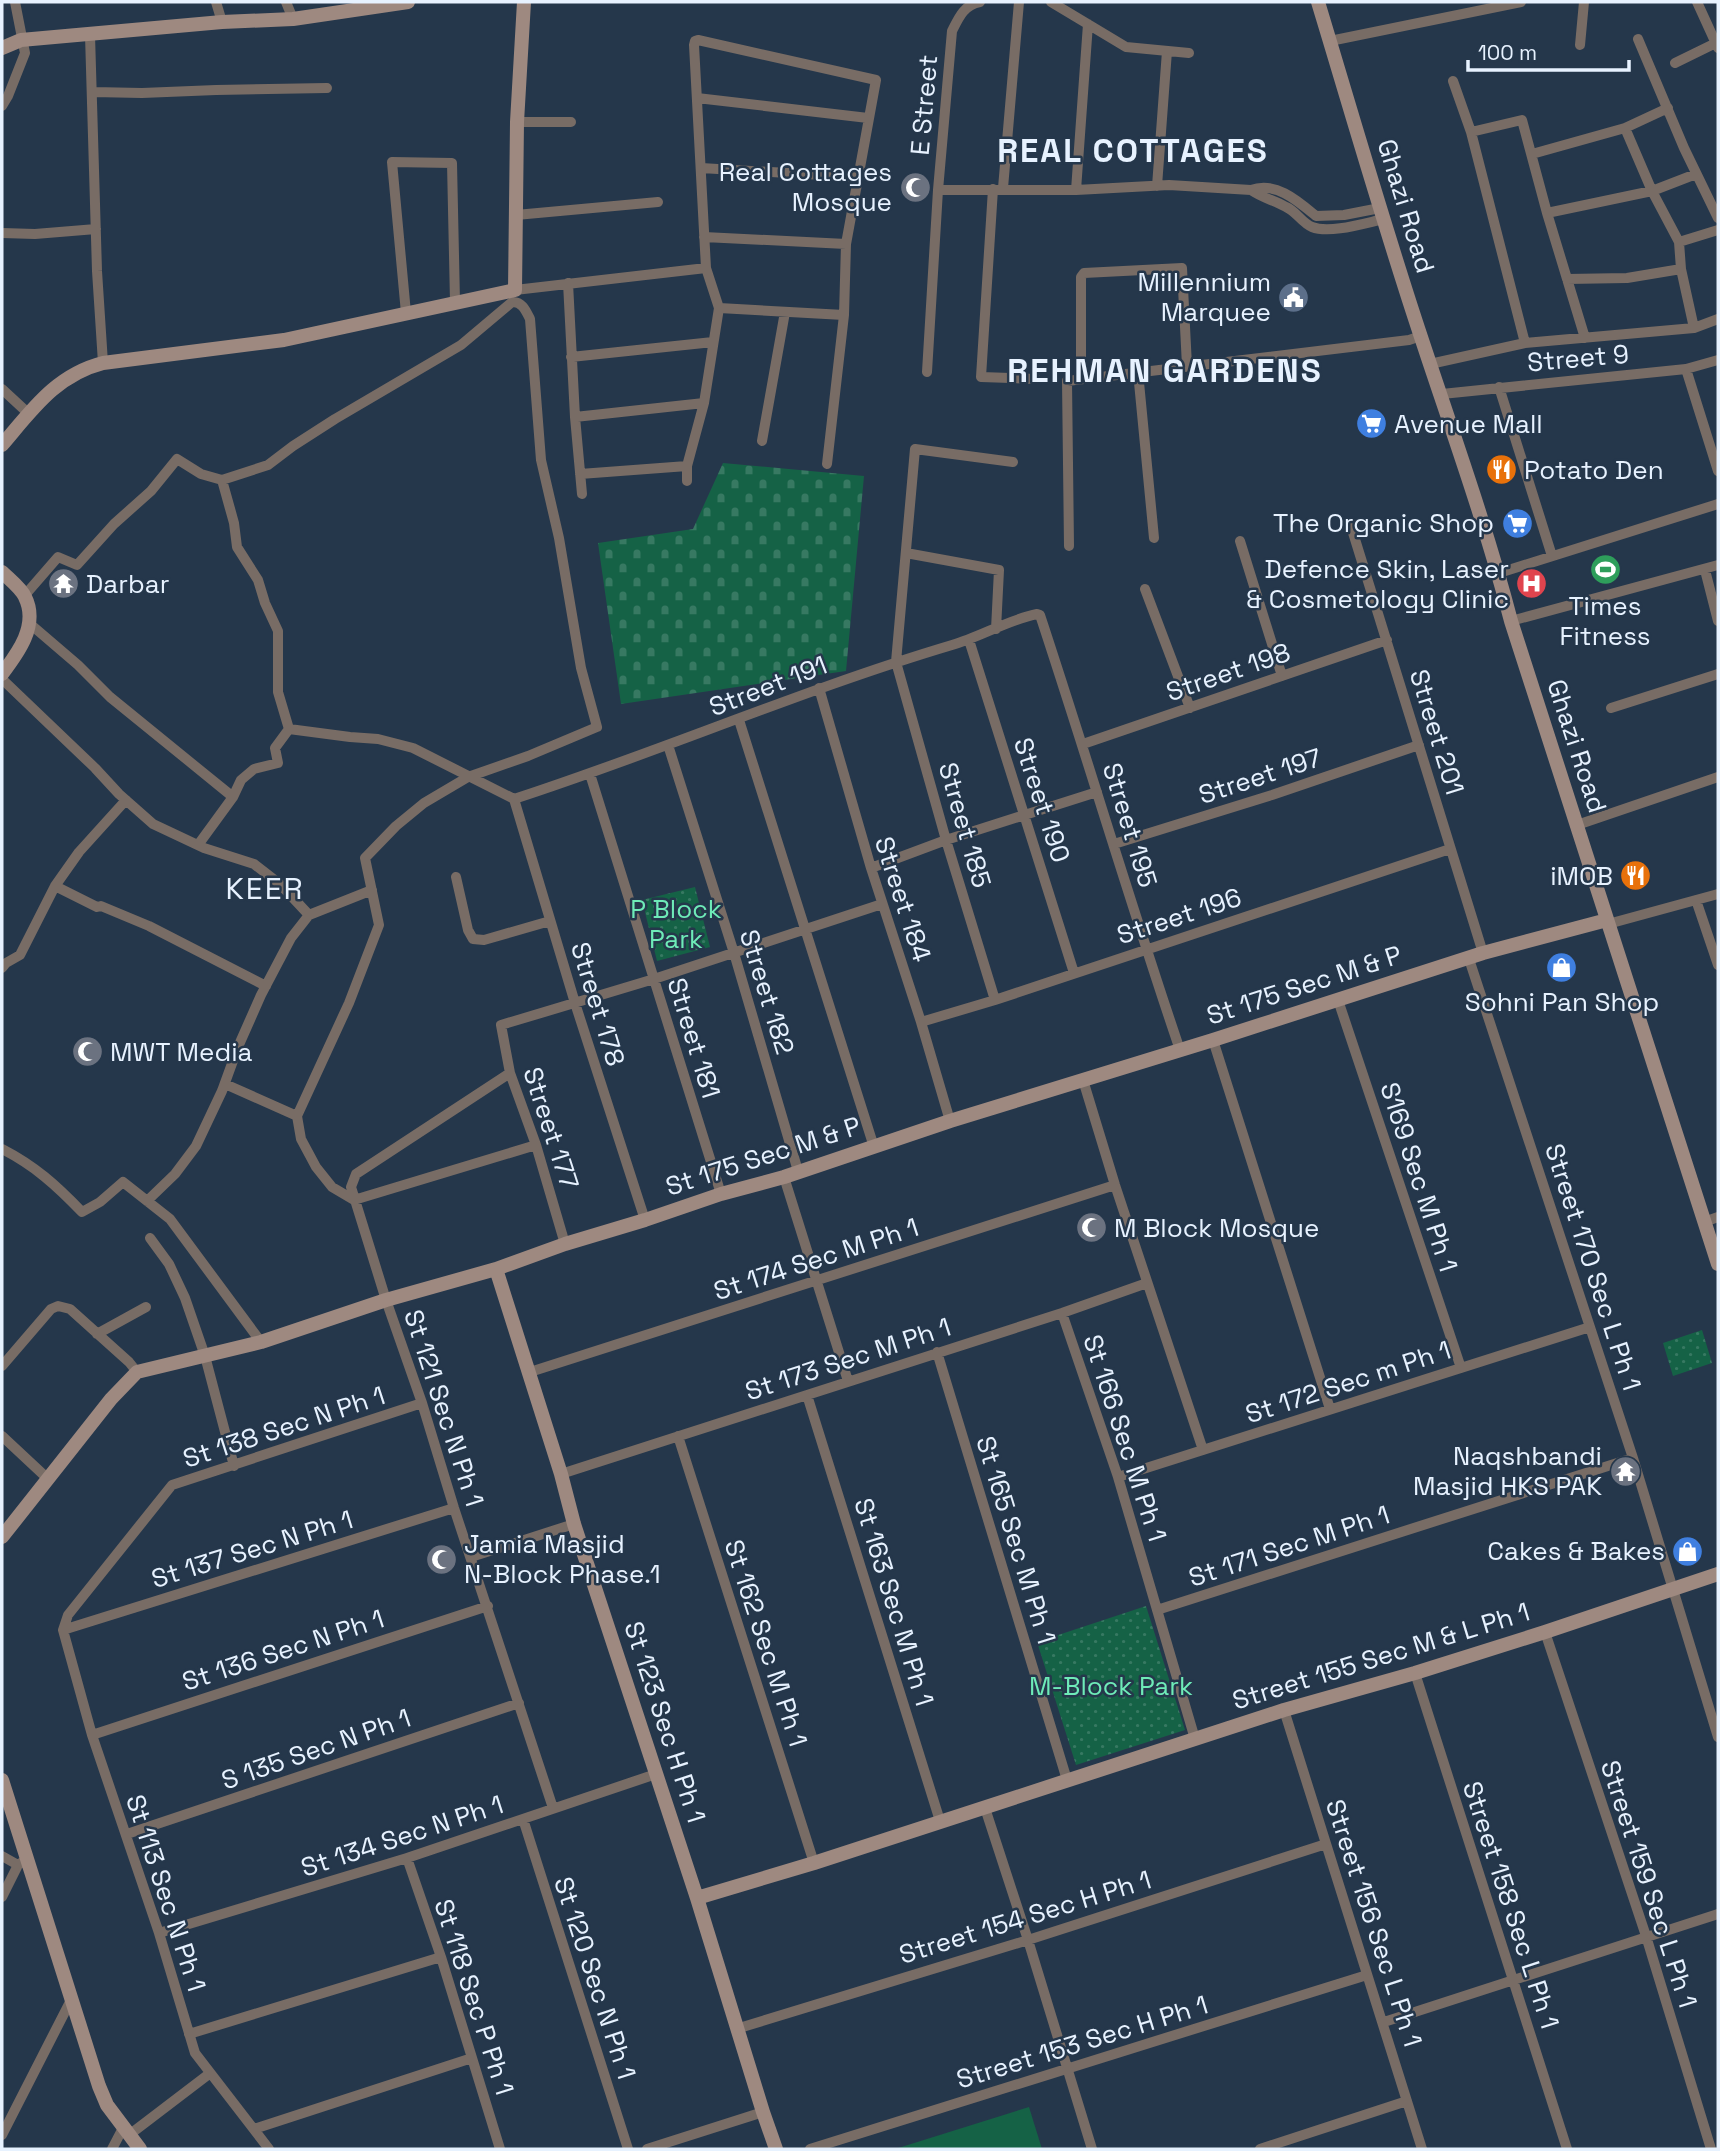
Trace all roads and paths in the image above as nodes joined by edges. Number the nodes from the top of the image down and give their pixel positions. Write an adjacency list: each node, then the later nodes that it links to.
1 (15, 2): 18 (street)
2 (216, 2): 14 (street)
3 (286, 2): 13 (street)
4 (408, 2): 13 (street)
5 (523, 2): 33 (street)
6 (980, 2): 43 (street, E Street)
7 (1019, 2): 42 (street)
8 (1051, 2): 15 (street)
9 (1318, 2): 19 (street, Ghazi Road)
10 (1521, 2): 19 (street)
11 (1584, 2): 21 (street)
12 (1697, 2): 20 (street)
13 (293, 19): 14 (street)
14 (222, 22): 16 (street)
15 (1088, 24): 23 (street); 44 (street)
16 (90, 35): 18 (street); 28 (street)
17 (1638, 39): 31 (street)
18 (21, 40): 22 (street); 30 (street)
19 (1330, 41): 47 (street, Ghazi Road)
20 (1718, 44): 25 (street)
21 (1580, 45)
22 (2, 48)
23 (1167, 51): 24 (street); 41 (street)
24 (1189, 53)
25 (1675, 63)
26 (1453, 80): 36 (street)
27 (327, 88): 28 (street)
28 (93, 92): 51 (street)
29 (697, 98): 32 (street); 32 (street); 38 (street)
30 (2, 106)
31 (1668, 108): 35 (street); 39 (street)
32 (868, 118): 40 (street)
33 (517, 122): 34 (street); 49 (street)
34 (571, 122)
35 (1625, 128): 37 (street); 45 (street)
36 (1471, 132): 37 (street); 72 (street)
37 (1532, 154): 48 (street)
38 (701, 168): 40 (street); 54 (street)
39 (1696, 174): 45 (street); 50 (street)
40 (857, 177): 56 (street)
41 (1157, 186): 44 (street); 47 (street)
42 (998, 189): 43 (street); 44 (street); 82 (street)
43 (938, 190): 79 (street, E Street)
44 (1076, 190)
45 (1652, 191): 48 (street); 55 (street)
46 (658, 202): 49 (street)
47 (1382, 213): 69 (street, Ghazi Road)
48 (1547, 213): 59 (street)
49 (516, 215): 61 (street)
50 (1718, 218)
51 (96, 229): 53 (street); 75 (street)
52 (1718, 230): 55 (street)
53 (2, 233)
54 (704, 237): 56 (street); 57 (street)
55 (1679, 242): 58 (street)
56 (846, 244): 66 (street)
57 (706, 268): 60 (street); 63 (street)
58 (1681, 269): 59 (street); 68 (street)
59 (1567, 279): 70 (street)
60 (568, 283): 61 (street); 73 (street)
61 (515, 290): 62 (street)
62 (455, 302): 65 (street); 65 (street)
63 (719, 308): 64 (street); 71 (street)
64 (785, 312): 66 (street); 89 (street)
65 (406, 313): 75 (street)
66 (844, 315): 92 (street)
67 (1718, 320): 68 (street)
68 (1694, 328): 70 (street)
69 (1420, 336): 76 (street, Ghazi Road); 77 (street)
70 (1585, 338): 72 (street)
71 (713, 342): 73 (street); 86 (street)
72 (1525, 343): 76 (street)
73 (571, 357): 88 (street)
74 (1718, 360): 78 (street, Street 9)
75 (103, 362): 87 (street)
76 (1430, 363): 85 (street, Ghazi Road)
77 (1187, 366): 80 (street); 81 (street)
78 (1685, 369): 83 (street, Street 9); 94 (street)
79 (927, 372)
80 (1138, 372): 81 (street); 101 (street)
81 (1081, 379): 103 (street)
82 (1036, 380)
83 (1499, 387): 85 (street, Street 9); 105 (street)
84 (2, 388): 87 (street)
85 (1441, 394): 108 (street, Ghazi Road)
86 (704, 403): 88 (street); 93 (street)
87 (29, 414): 90 (street)
88 (575, 417): 95 (street)
89 (762, 441)
90 (2, 445)
91 (1013, 463): 104 (street)
92 (827, 464)
93 (687, 466): 95 (street); 97 (street)
94 (1718, 471)
95 (580, 474): 98 (street)
96 (222, 480): 111 (street); 127 (street); 132 (street)
97 (687, 481)
98 (582, 494)
99 (1718, 504): 105 (street)
100 (1350, 523): 118 (street, Street 201)
101 (1154, 538)
102 (1240, 541): 122 (street)
103 (1069, 545)
104 (906, 553): 116 (street); 119 (street)
105 (1552, 556): 108 (street)
106 (1718, 565): 107 (street)
107 (1704, 570): 113 (street); 114 (street)
108 (1499, 573): 113 (street, Ghazi Road)
109 (4, 578): 111 (street)
110 (1145, 589): 124 (street)
111 (25, 595): 115 (street)
112 (1037, 614): 116 (street, Street 191); 128 (street, Street 195)
113 (1511, 621): 139 (street, Ghazi Road)
114 (1718, 621)
115 (29, 623): 121 (street); 135 (street)
116 (996, 629): 117 (street, Street 191)
117 (969, 640): 119 (street, Street 191); 138 (street, Street 190)
118 (1387, 640): 122 (street, Street 198); 129 (street, Street 201)
119 (896, 662): 123 (street, Street 191); 140 (street, Street 185)
120 (1718, 674): 125 (street)
121 (2, 676): 137 (street)
122 (1282, 676): 124 (street, Street 198)
123 (818, 688): 126 (street, Street 191); 144 (street, Street 184)
124 (1190, 708): 128 (street, Street 198)
125 (1611, 708)
126 (739, 720): 130 (street, Street 191); 154 (street)
127 (289, 729): 132 (street); 135 (street)
128 (1083, 744): 134 (street, Street 195)
129 (1419, 745): 141 (street, Street 197); 143 (street, Street 201)
130 (668, 746): 131 (street, Street 191); 156 (street, Street 182)
131 (590, 774): 136 (street, Street 191); 161 (street, Street 181)
132 (468, 777): 136 (street); 147 (street)
133 (1718, 777): 139 (street)
134 (1097, 792): 138 (street); 141 (street, Street 195)
135 (233, 797): 142 (street)
136 (514, 799): 152 (street, Street 178)
137 (126, 800): 142 (street); 146 (street)
138 (1025, 815): 140 (street); 160 (street, Street 190)
139 (1577, 825): 153 (street, Ghazi Road)
140 (946, 840): 144 (street); 163 (street, Street 185)
141 (1114, 844): 155 (street, Street 195)
142 (198, 845): 151 (street)
143 (1450, 849): 155 (street, Street 196); 157 (street, Street 201)
144 (871, 868): 150 (street, Street 184)
145 (456, 877): 152 (street)
146 (55, 886): 159 (street); 162 (street)
147 (372, 890): 151 (street); 172 (street)
148 (1718, 894): 149 (street)
149 (1696, 900): 153 (street); 158 (street)
150 (882, 904): 154 (street); 166 (street, Street 184)
151 (309, 915): 162 (street)
152 (550, 921): 165 (street, Street 178)
153 (1607, 922): 157 (street, St 175 Sec M & P); 183 (street, Ghazi Road)
154 (806, 930): 156 (street); 175 (street)
155 (1146, 949): 160 (street, Street 196); 168 (street, Street 195)
156 (734, 953): 161 (street); 177 (street, Street 182)
157 (1476, 956): 164 (street, St 175 Sec M & P); 194 (street, Street 170 Sec L Ph 1)
158 (1718, 965)
159 (2, 968)
160 (1074, 973): 163 (street, Street 196)
161 (654, 979): 165 (street); 180 (street, Street 181)
162 (266, 986): 171 (street)
163 (995, 1000): 166 (street, Street 196)
164 (1338, 1000): 167 (street, St 175 Sec M & P); 200 (street, S169 Sec M Ph 1)
165 (575, 1003): 169 (street, Street 177); 184 (street, Street 178)
166 (921, 1021): 173 (street, Street 184)
167 (1213, 1040): 168 (street, St 175 Sec M & P); 206 (street)
168 (1181, 1050): 170 (street, St 175 Sec M & P)
169 (510, 1073): 174 (street, Street 177); 181 (street)
170 (1083, 1080): 173 (street, St 175 Sec M & P); 179 (street)
171 (225, 1084): 172 (street); 182 (street)
172 (297, 1116): 181 (street)
173 (950, 1121): 175 (street, St 175 Sec M & P)
174 (536, 1145): 181 (street); 186 (street, Street 177)
175 (874, 1147): 177 (street, St 175 Sec M & P)
176 (2, 1149): 182 (street)
177 (798, 1171): 178 (street, St 175 Sec M & P)
178 (784, 1177): 180 (street, St 175 Sec M & P); 189 (street)
179 (1115, 1185): 189 (street, St 174 Sec M Ph 1); 190 (street)
180 (721, 1194): 184 (street, St 175 Sec M & P)
181 (354, 1200): 191 (street, St 121 Sec N Ph 1)
182 (147, 1201): 196 (street)
183 (1711, 1219): 187 (street, Ghazi Road)
184 (645, 1220): 186 (street, St 175 Sec M & P)
185 (150, 1238): 198 (street)
186 (565, 1244): 188 (street, St 175 Sec M & P)
187 (1718, 1264)
188 (496, 1269): 191 (street, St 175 Sec M & P); 202 (street, St 123 Sec H Ph 1)
189 (817, 1280): 202 (street, St 174 Sec M Ph 1); 203 (street)
190 (1147, 1283): 193 (street, St 173 Sec M Ph 1); 209 (street)
191 (386, 1300): 196 (street, St 175 Sec M & P); 205 (street, St 121 Sec N Ph 1)
192 (146, 1307): 195 (street)
193 (1062, 1312): 197 (street, St 173 Sec M Ph 1); 213 (street, St 166 Sec M Ph 1)
194 (1590, 1327): 200 (street, St 172 Sec m Ph 1); 210 (street, Street 170 Sec L Ph 1)
195 (97, 1334): 199 (street); 201 (street)
196 (261, 1342): 198 (street, St 175 Sec M & P)
197 (937, 1352): 203 (street, St 173 Sec M Ph 1); 233 (street, St 165 Sec M Ph 1)
198 (205, 1356): 201 (street, St 175 Sec M & P); 211 (street)
199 (2, 1366)
200 (1461, 1368): 206 (street, St 172 Sec m Ph 1)
201 (138, 1372): 214 (street)
202 (530, 1372): 212 (street, St 123 Sec H Ph 1)
203 (848, 1381): 204 (street, St 173 Sec M Ph 1)
204 (807, 1395): 208 (street, St 173 Sec M Ph 1); 237 (street, St 163 Sec M Ph 1)
205 (422, 1403): 211 (street, St 138 Sec N Ph 1); 215 (street, St 121 Sec N Ph 1)
206 (1330, 1409): 209 (street, St 172 Sec m Ph 1)
207 (2, 1436): 214 (street)
208 (678, 1436): 212 (street, St 173 Sec M Ph 1); 243 (street, St 162 Sec M Ph 1)
209 (1203, 1450): 213 (street, St 172 Sec m Ph 1)
210 (1633, 1458): 220 (street, Street 170 Sec L Ph 1); 222 (street, St 171 Sec M Ph 1)
211 (234, 1466): 223 (street, St 138 Sec N Ph 1)
212 (561, 1474): 216 (street, St 123 Sec H Ph 1)
213 (1118, 1477): 222 (street, St 166 Sec M Ph 1)
214 (47, 1478): 217 (street)
215 (454, 1508): 218 (street, St 121 Sec N Ph 1); 223 (street, St 137 Sec N Ph 1)
216 (574, 1524): 218 (street); 231 (street, St 123 Sec H Ph 1)
217 (2, 1537)
218 (471, 1557): 221 (street, St 121 Sec N Ph 1)
219 (1718, 1574): 220 (street, Street 155 Sec M & L Ph 1)
220 (1673, 1590): 224 (street, Street 155 Sec M & L Ph 1); 229 (street, Street 170 Sec L Ph 1)
221 (488, 1606): 226 (street, St 121 Sec N Ph 1); 228 (street, St 136 Sec N Ph 1)
222 (1157, 1610): 230 (street, St 166 Sec M Ph 1)
223 (63, 1630): 228 (street, St 113 Sec N Ph 1)
224 (1545, 1632): 225 (street, Street 155 Sec M & L Ph 1); 248 (street, Street 159 Sec L Ph 1)
225 (1415, 1673): 227 (street, Street 155 Sec M & L Ph 1); 252 (street, Street 158 Sec L Ph 1)
226 (519, 1703): 234 (street, St 121 Sec N Ph 1); 238 (street, S 135 Sec N Ph 1)
227 (1284, 1710): 230 (street, Street 155 Sec M & L Ph 1); 239 (street, Street 156 Sec L Ph 1)
228 (92, 1735): 238 (street, St 113 Sec N Ph 1)
229 (1718, 1737)
230 (1195, 1739): 233 (street, Street 155 Sec M & L Ph 1)
231 (656, 1774): 234 (street, St 134 Sec N Ph 1); 245 (street, St 123 Sec H Ph 1)
232 (2, 1780): 242 (street)
233 (1067, 1780): 235 (street, Street 155 Sec M & L Ph 1)
234 (554, 1808): 236 (street, St 134 Sec N Ph 1)
235 (985, 1808): 237 (street, Street 155 Sec M & L Ph 1); 249 (street)
236 (523, 1819): 241 (street, St 134 Sec N Ph 1); 269 (street, St 120 Sec N Ph 1)
237 (940, 1821): 243 (street, Street 155 Sec M & L Ph 1)
238 (127, 1834): 247 (street, St 113 Sec N Ph 1)
239 (1326, 1844): 249 (street, Street 154 Sec H Ph 1); 251 (street, Street 156 Sec L Ph 1)
240 (2, 1857): 242 (street)
241 (407, 1858): 247 (street, St 134 Sec N Ph 1); 250 (street, St 118 Sec P Ph 1)
242 (23, 1862): 244 (street); 253 (street)
243 (814, 1863): 245 (street, Street 155 Sec M & L Ph 1)
244 (2, 1897)
245 (697, 1898): 255 (street, St 123 Sec H Ph 1)
246 (1718, 1913): 248 (street)
247 (159, 1933): 256 (street, St 113 Sec N Ph 1)
248 (1646, 1936): 252 (street); 277 (street, Street 159 Sec L Ph 1)
249 (1028, 1940): 255 (street, Street 154 Sec H Ph 1); 258 (street)
250 (440, 1957): 256 (street); 257 (street, St 118 Sec P Ph 1)
251 (1367, 1975): 254 (street, Street 156 Sec L Ph 1); 258 (street, Street 153 Sec H Ph 1)
252 (1512, 1980): 254 (street); 276 (street, Street 158 Sec L Ph 1)
253 (71, 2000): 263 (street); 264 (street)
254 (1384, 2022): 260 (street, Street 156 Sec L Ph 1)
255 (736, 2029): 261 (street, St 123 Sec H Ph 1)
256 (189, 2034): 259 (street, St 113 Sec N Ph 1)
257 (472, 2058): 262 (street); 268 (street, St 118 Sec P Ph 1)
258 (1068, 2068): 272 (street, Street 153 Sec H Ph 1); 273 (street)
259 (209, 2074): 262 (street, St 113 Sec N Ph 1); 263 (street)
260 (1408, 2101): 274 (street); 275 (street, Street 156 Sec L Ph 1)
261 (763, 2112): 270 (street); 271 (street, St 123 Sec H Ph 1)
262 (254, 2129): 267 (street, St 113 Sec N Ph 1)
263 (126, 2132): 265 (street); 266 (street)
264 (2, 2135)
265 (112, 2149)
266 (140, 2149)
267 (269, 2149)
268 (500, 2149)
269 (628, 2149)
270 (647, 2149)
271 (776, 2149)
272 (810, 2149)
273 (1092, 2149)
274 (1260, 2149)
275 (1422, 2149)
276 (1567, 2149)
277 (1711, 2149)

